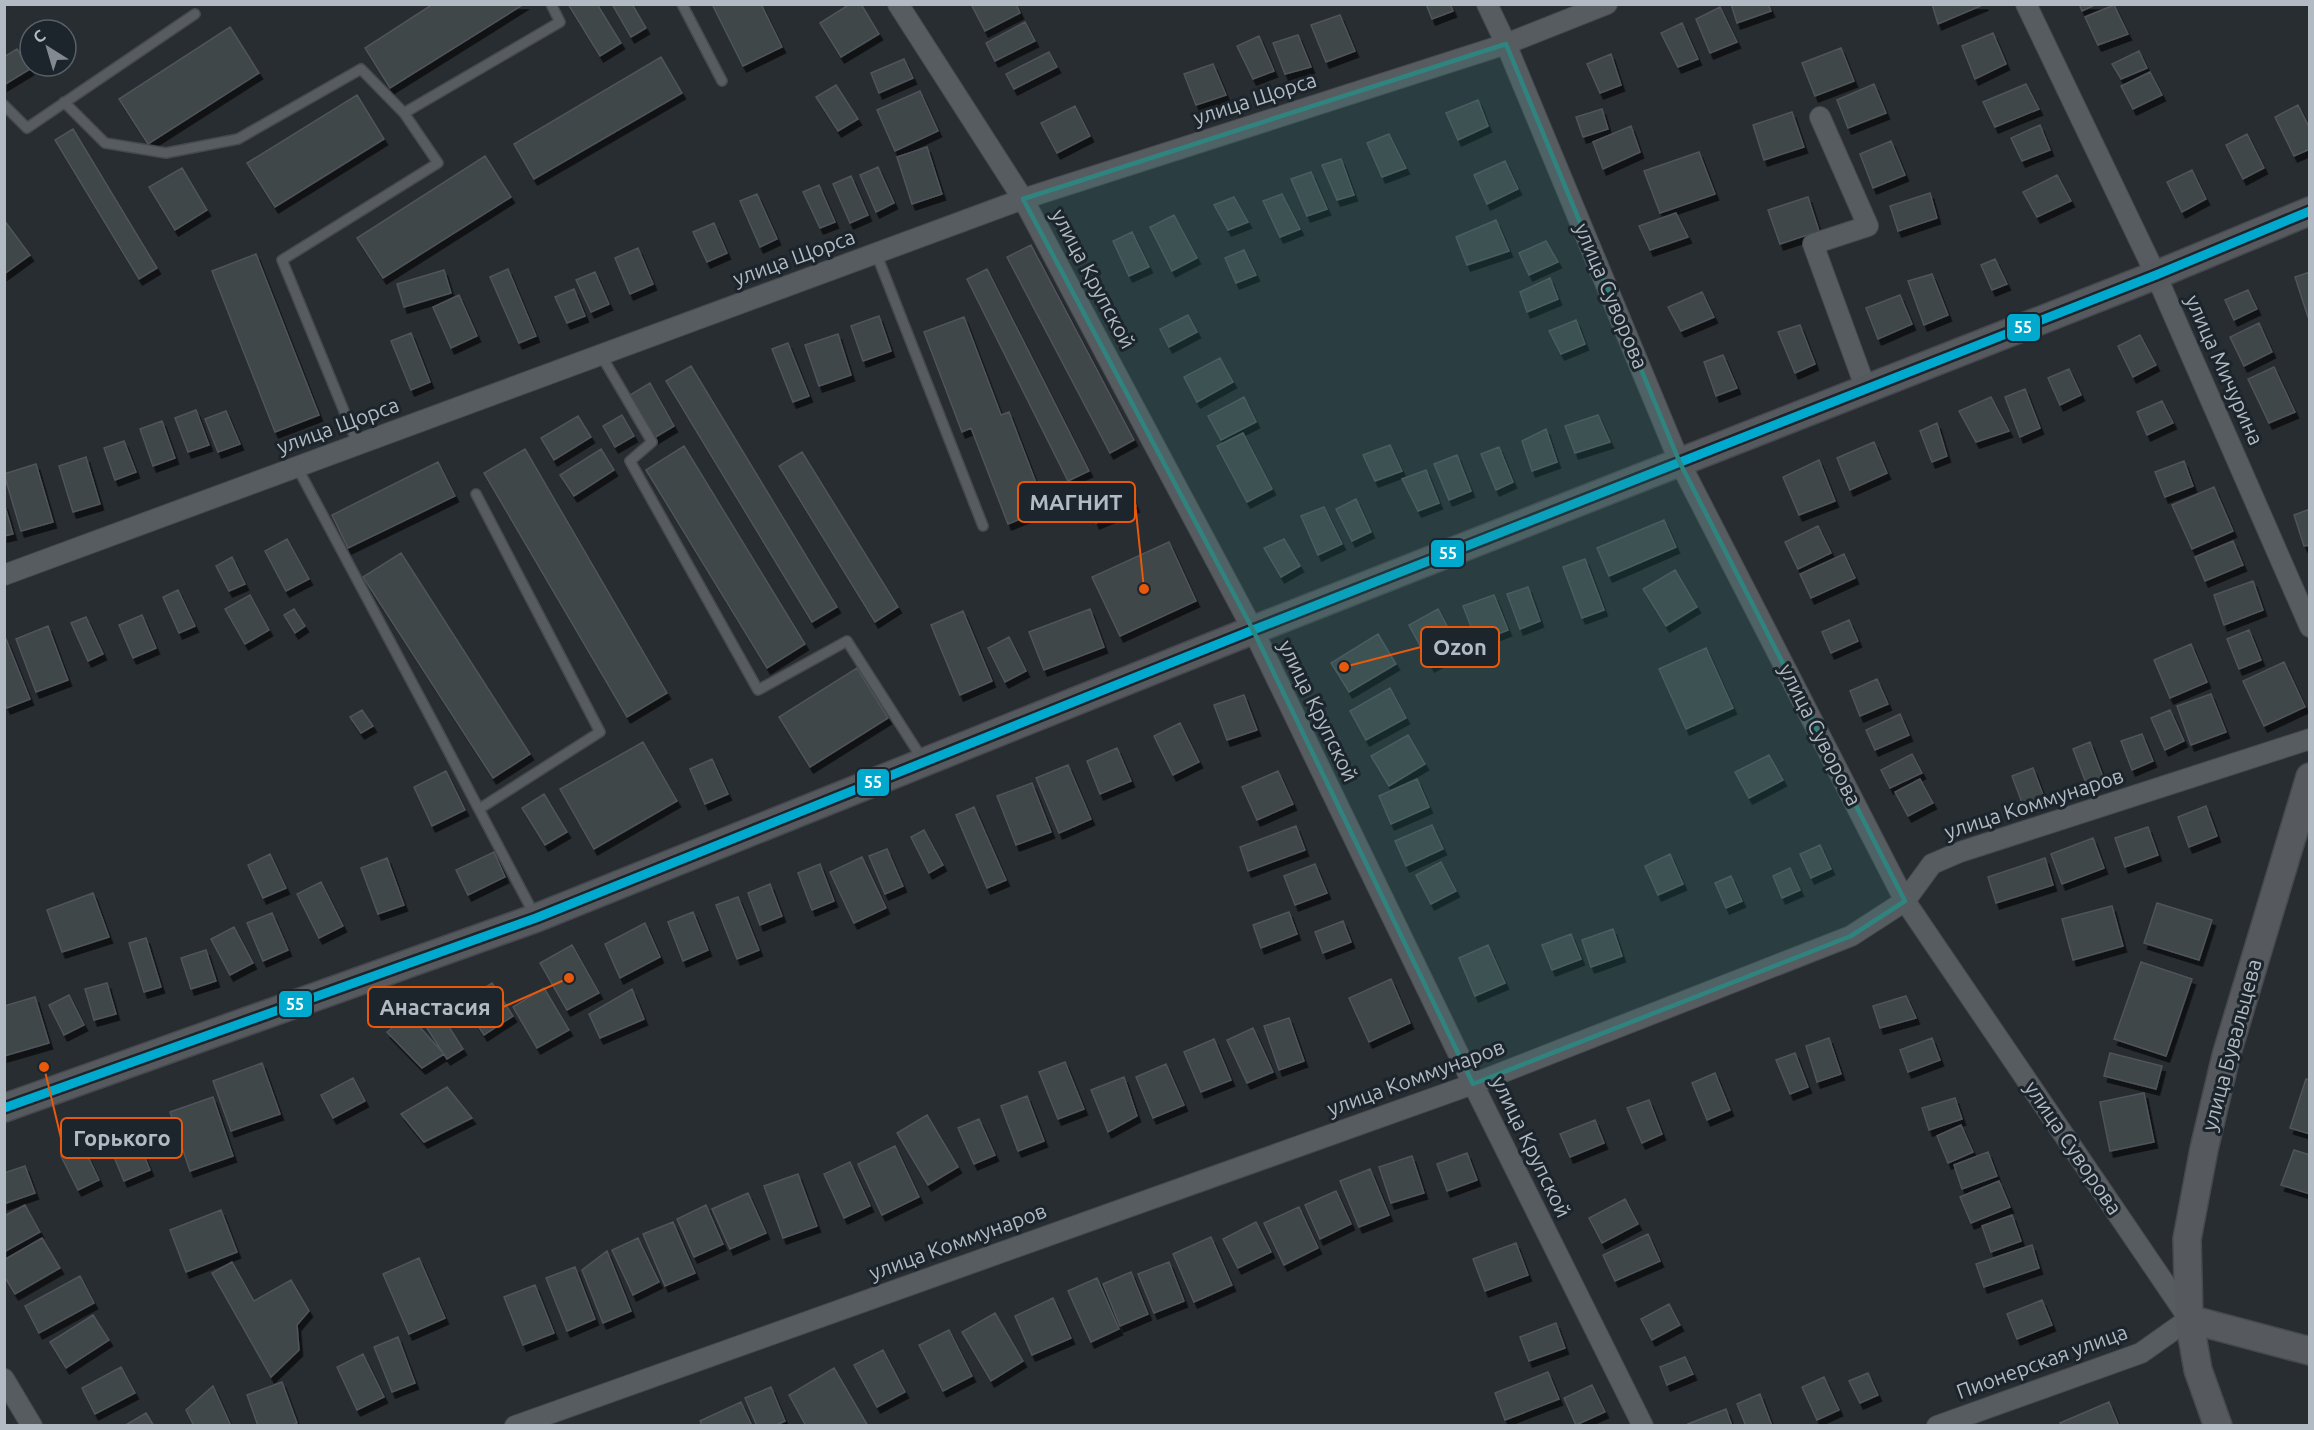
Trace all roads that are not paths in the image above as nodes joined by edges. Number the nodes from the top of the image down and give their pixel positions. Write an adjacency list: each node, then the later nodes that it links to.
1 (551, 4): 12 (lane)
2 (682, 4): 9 (lane)
3 (898, 4): 14 (street, улица Крупской)
4 (1487, 4): 8 (street, улица Суворова)
5 (1607, 4): 8 (street, улица Щорса)
6 (2026, 4): 17 (street, улица Мичурина)
7 (195, 14): 10 (lane)
8 (1506, 44): 14 (street, улица Щорса); 21 (street, улица Суворова)
9 (722, 81)
10 (64, 102): 11 (lane); 12 (lane)
11 (4, 105)
12 (404, 112): 20 (lane)
13 (1820, 117): 19 (street)
14 (1023, 199): 16 (street, улица Щорса); 27 (street, улица Крупской)
15 (2310, 211): 17 (main road)
16 (876, 254): 18 (street, улица Щорса); 24 (lane)
17 (2156, 275): 19 (main road); 26 (street, улица Мичурина)
18 (601, 355): 20 (street, улица Щорса); 29 (lane)
19 (1866, 390): 21 (main road)
20 (358, 445): 22 (street, улица Щорса)
21 (1680, 463): 27 (main road); 32 (street, улица Суворова)
22 (297, 468): 25 (street, улица Щорса); 31 (lane)
23 (476, 494): 31 (lane)
24 (983, 526)
25 (4, 575)
26 (2310, 627)
27 (1253, 630): 29 (main road); 34 (street, улица Крупской)
28 (2310, 739): 32 (street, улица Коммунаров)
29 (924, 762): 33 (main road)
30 (2310, 777): 36 (main road, улица Бувальцева)
31 (479, 809): 33 (lane)
32 (1905, 901): 34 (street, улица Коммунаров); 36 (street, улица Суворова)
33 (536, 918): 35 (main road)
34 (1473, 1084): 40 (street, улица Коммунаров); 41 (street, улица Крупской)
35 (4, 1108)
36 (2189, 1319): 37 (main road); 42 (street, Пионерская улица); 43 (main road, улица Суворова)
37 (2310, 1351)
38 (4, 1379): 39 (street)
39 (32, 1425)
40 (514, 1425)
41 (1643, 1425)
42 (1937, 1425)
43 (2218, 1425)

